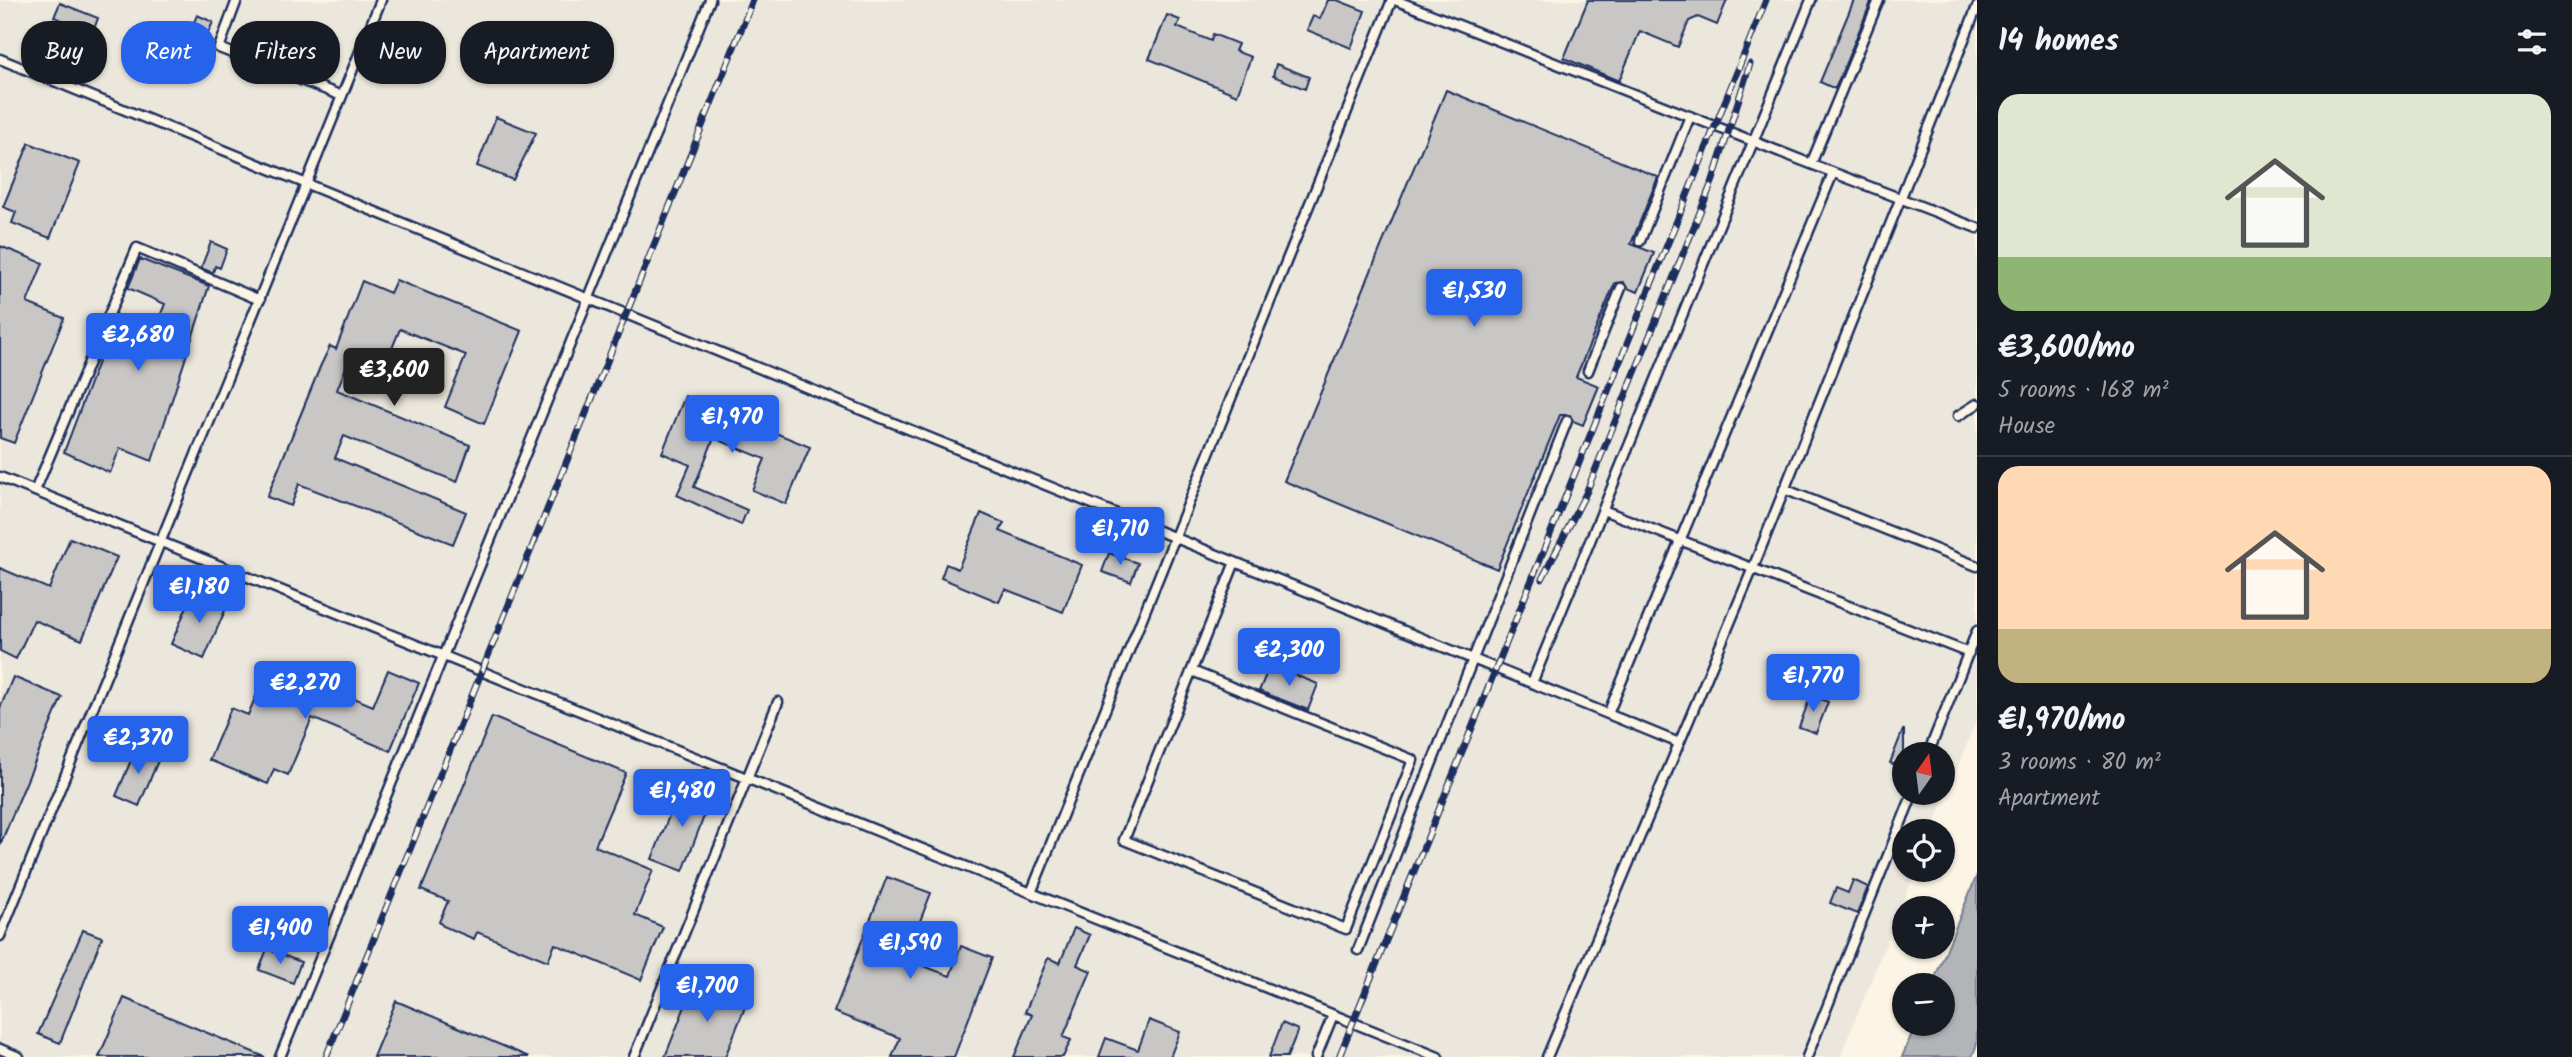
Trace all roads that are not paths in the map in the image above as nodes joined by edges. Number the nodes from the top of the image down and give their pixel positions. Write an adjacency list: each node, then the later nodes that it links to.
1 (237, 0): 9 (lane)
2 (381, 0): 9 (lane)
3 (710, 0): 19 (lane)
4 (1393, 0): 10 (lane); 29 (lane)
5 (1811, 0): 11 (lane)
6 (1879, 0): 12 (lane)
7 (1977, 7): 15 (lane)
8 (0, 59): 14 (lane)
9 (342, 96): 14 (lane)
10 (1690, 116): 11 (lane); 17 (lane)
11 (1753, 141): 12 (lane); 28 (lane)
12 (1811, 164): 13 (lane)
13 (1833, 173): 15 (lane); 30 (lane)
14 (307, 184): 19 (lane); 20 (lane)
15 (1900, 199): 16 (lane); 26 (lane)
16 (1977, 228)
17 (1640, 241)
18 (1621, 288): 21 (lane)
19 (589, 299): 29 (lane); 37 (lane)
20 (260, 300): 27 (lane); 31 (lane)
21 (1587, 371)
22 (1977, 404): 23 (lane)
23 (1958, 416)
24 (1567, 421): 38 (lane)
25 (0, 477): 27 (lane)
26 (1784, 489): 33 (lane); 34 (lane)
27 (35, 491): 31 (lane)
28 (1603, 510): 30 (lane); 40 (lane)
29 (1175, 538): 32 (lane); 47 (lane)
30 (1680, 540): 34 (lane); 42 (lane)
31 (162, 542): 37 (lane); 48 (lane)
32 (1235, 562): 38 (lane); 39 (lane)
33 (1977, 566)
34 (1752, 568): 36 (lane); 44 (lane)
35 (1977, 631): 36 (lane)
36 (1969, 653): 43 (lane)
37 (443, 656): 45 (lane); 54 (lane)
38 (1474, 659): 40 (lane); 50 (lane)
39 (1192, 671): 39 (lane)
40 (1532, 683): 42 (lane)
41 (778, 702): 45 (lane)
42 (1608, 714): 44 (lane)
43 (1933, 742)
44 (1679, 743): 58 (lane)
45 (748, 779): 47 (lane); 55 (lane)
46 (1908, 805): 59 (lane)
47 (1031, 892): 51 (lane)
48 (3, 920): 49 (lane)
49 (0, 936)
50 (1358, 950)
51 (1333, 1015): 56 (lane); 57 (lane)
52 (0, 1049): 53 (lane)
53 (19, 1057)
54 (280, 1057)
55 (634, 1057)
56 (1316, 1057)
57 (1438, 1057)
58 (1548, 1057)
59 (1807, 1057)

